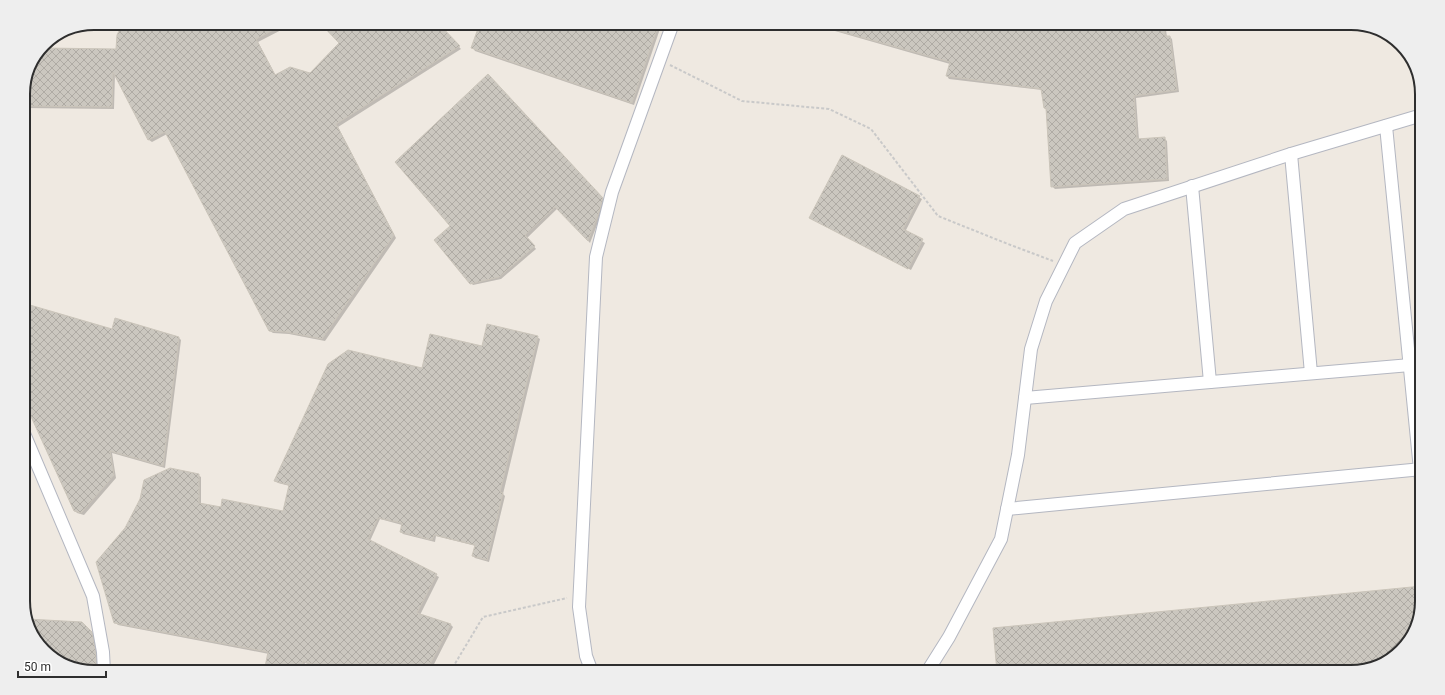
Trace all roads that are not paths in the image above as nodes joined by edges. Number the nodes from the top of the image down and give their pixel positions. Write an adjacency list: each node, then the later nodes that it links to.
1 (671, 30): 16 (street)
2 (1415, 117): 3 (street)
3 (1386, 126): 4 (street); 6 (street)
4 (1291, 154): 5 (street); 8 (street)
5 (1192, 186): 9 (street); 10 (street)
6 (1410, 365): 7 (street); 8 (street); 11 (street)
7 (1415, 365)
8 (1311, 373): 9 (street)
9 (1210, 382): 10 (street)
10 (1025, 398): 14 (street)
11 (1415, 412)
12 (30, 448): 15 (street)
13 (1415, 470): 14 (street)
14 (1007, 509): 17 (street)
15 (104, 665)
16 (589, 665)
17 (931, 665)

